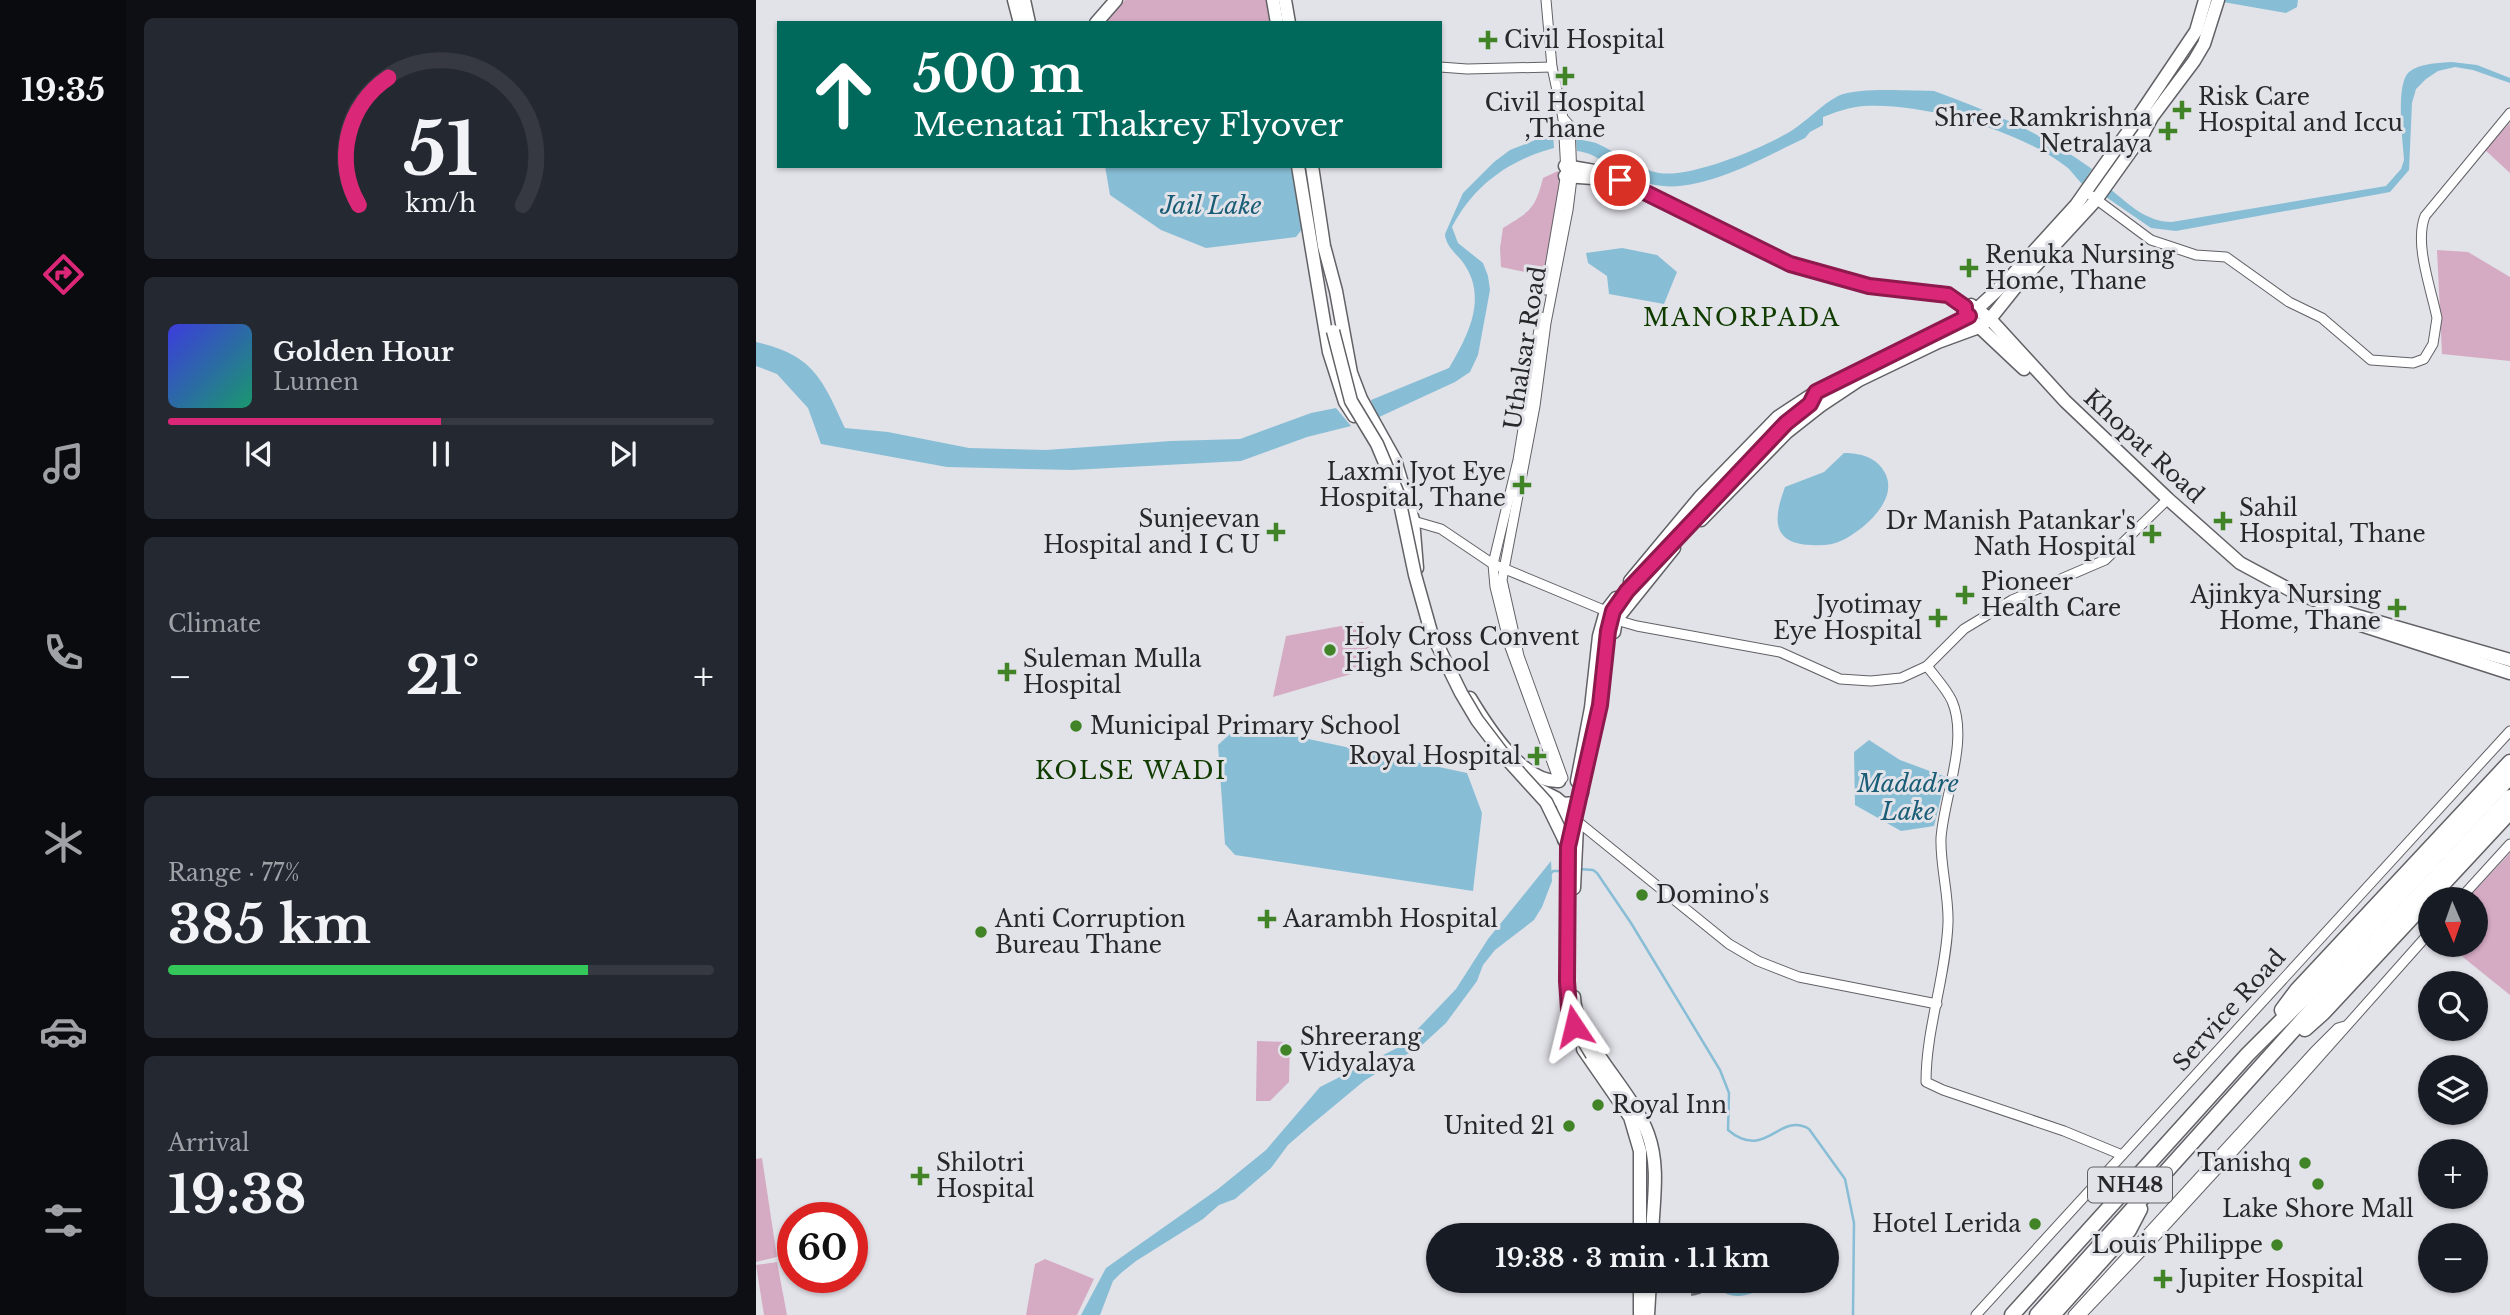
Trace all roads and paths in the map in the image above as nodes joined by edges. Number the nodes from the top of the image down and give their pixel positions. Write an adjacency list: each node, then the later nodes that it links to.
1 (1014, 0): 10 (main road)
2 (1024, 0): 11 (main road)
3 (1116, 0): 12 (main road)
4 (1273, 0): 13 (main road)
5 (1285, 0): 14 (main road)
6 (1546, 0): 16 (street)
7 (2205, 0): 18 (main road)
8 (2211, 0): 18 (main road)
9 (2218, 0): 18 (main road)
10 (1019, 21)
11 (1029, 21)
12 (1098, 21)
13 (1277, 21)
14 (1289, 21)
15 (1442, 67): 16 (street)
16 (1552, 67): 21 (street, Uthalsar Road)
17 (2510, 113): 23 (street)
18 (2138, 130): 22 (main road); 23 (main road)
19 (1297, 168): 24 (main road)
20 (1312, 168): 32 (main road)
21 (1568, 171): 25 (main road); 30 (street, Uthalsar Road)
22 (2085, 191): 23 (street); 25 (main road)
23 (2096, 200): 26 (main road)
24 (1306, 217): 32 (main road); 51 (main road, bridge)
25 (1970, 311): 26 (main road, Khopat Road); 27 (main road)
26 (1985, 323): 28 (main road); 31 (main road, Khopat Road)
27 (1816, 392): 29 (main road); 36 (main road)
28 (1825, 402): 29 (main road); 36 (main road)
29 (1810, 404): 51 (main road, bridge)
30 (1527, 433): 33 (street); 34 (street, Uthalsar Road)
31 (2165, 501): 37 (main road, Khopat Road); 39 (street)
32 (1408, 520): 33 (street); 44 (main road); 47 (main road)
33 (1493, 564): 34 (street); 35 (street)
34 (1505, 567): 35 (street, Uthalsar Road); 36 (street)
35 (1500, 593): 44 (street, Uthalsar Road)
36 (1611, 616): 39 (street); 45 (main road)
37 (2374, 626): 38 (main road, Khopat Road); 40 (main road, Khopat Road)
38 (2510, 660)
39 (1927, 666): 55 (street)
40 (2510, 673)
41 (2510, 731): 59 (street, Service Road)
42 (2510, 762): 57 (highway)
43 (2510, 778): 54 (highway, NH48)
44 (1561, 780): 45 (main road); 47 (main road)
45 (1579, 791): 47 (main road); 49 (main road)
46 (2510, 797): 54 (highway, NH48)
47 (1559, 801): 51 (main road)
48 (2510, 813): 58 (highway)
49 (1577, 821): 55 (street); 62 (main road)
50 (2510, 844): 52 (street)
51 (1567, 851): 60 (main road, bridge); 63 (main road, bridge)
52 (2471, 887)
53 (2418, 945): 56 (street)
54 (2310, 1001): 57 (highway, NH48); 58 (highway, NH48)
55 (1937, 1004): 59 (street)
56 (2345, 1026): 74 (street); 75 (street)
57 (2248, 1055): 71 (highway, NH48)
58 (2262, 1067): 61 (highway, NH48)
59 (2122, 1156): 70 (street, Service Road)
60 (1649, 1182): 62 (main road); 63 (main road)
61 (2153, 1187): 72 (highway, NH48); 73 (highway)
62 (1655, 1197): 65 (main road)
63 (1641, 1198): 64 (main road)
64 (1640, 1223)
65 (1653, 1223)
66 (1640, 1293): 68 (main road)
67 (1649, 1293): 69 (main road)
68 (1640, 1315)
69 (1648, 1315)
70 (1976, 1315)
71 (2012, 1315)
72 (2037, 1315)
73 (2053, 1315)
74 (2073, 1315)
75 (2081, 1315)

